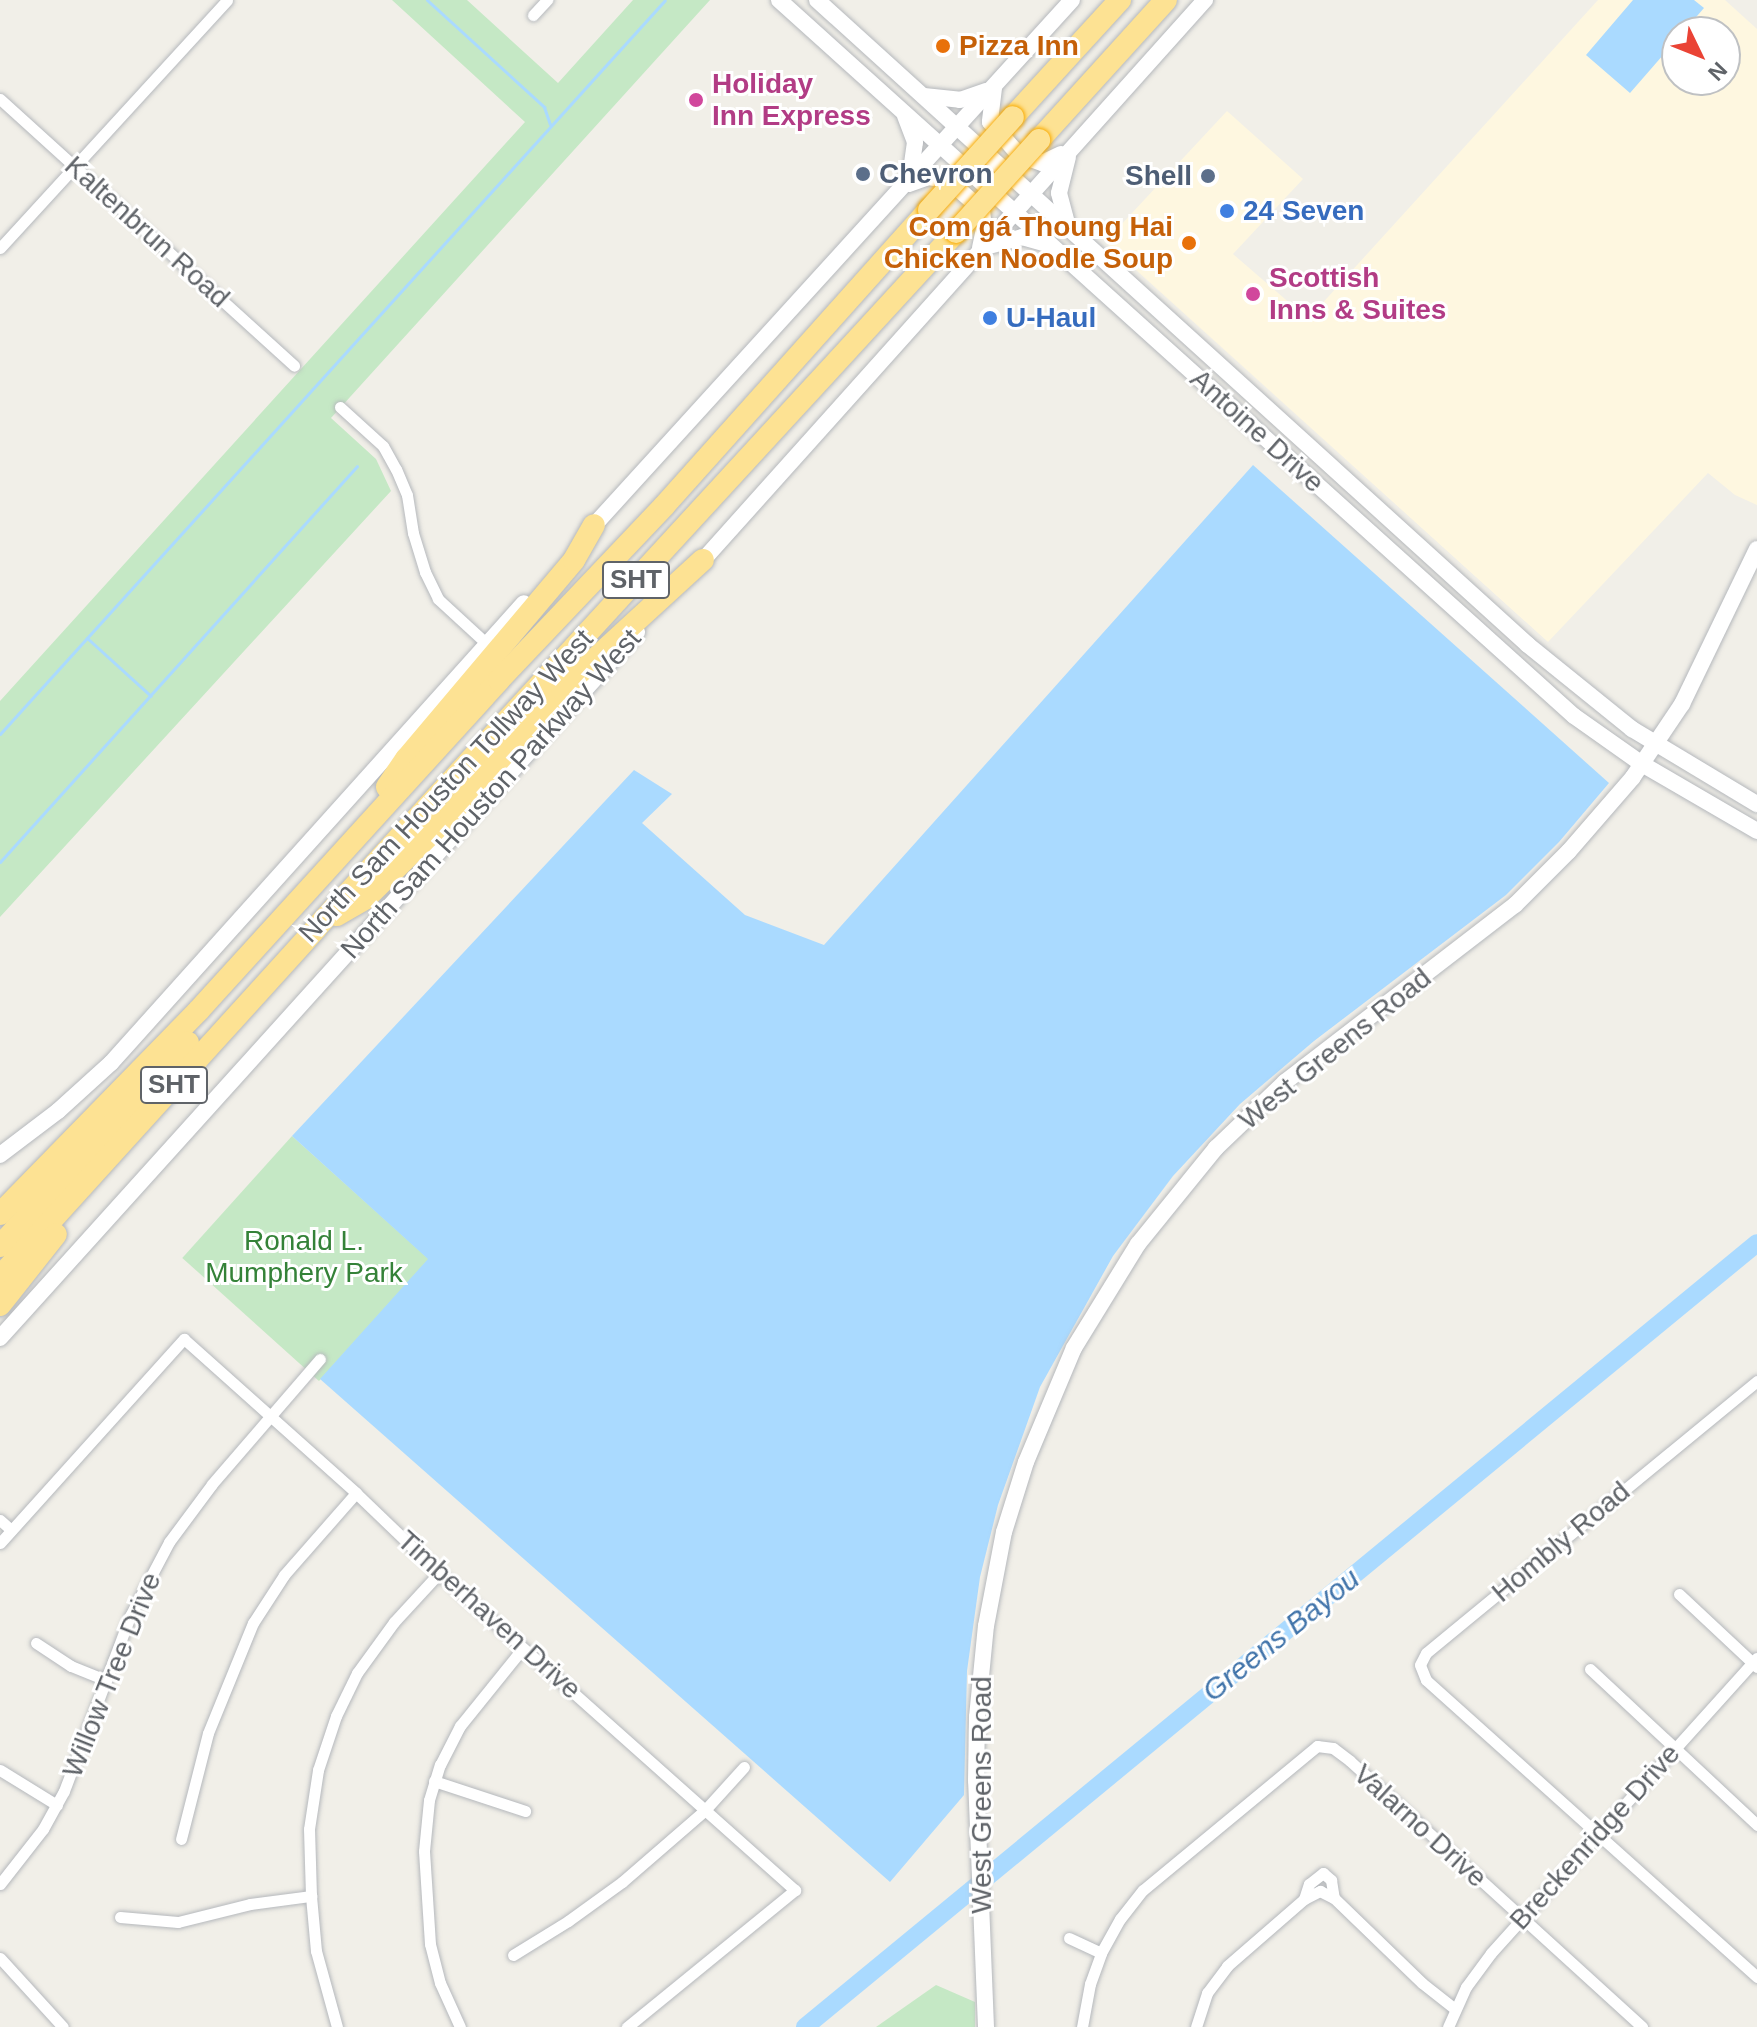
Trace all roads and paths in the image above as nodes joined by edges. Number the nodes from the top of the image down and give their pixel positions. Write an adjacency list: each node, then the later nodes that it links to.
1 (227, 0): 17 (street)
2 (547, 0): 9 (street)
3 (817, 0): 11 (main road, Antoine Drive)
4 (1072, 0): 10 (main road)
5 (1120, 0): 31 (highway, North Sam Houston Tollway West / SHT, bridge)
6 (1166, 0): 45 (highway, North Sam Houston Tollway West / SHT, bridge)
7 (1205, 0): 16 (main road, North Sam Houston Parkway West)
8 (786, 2): 13 (main road, Antoine Drive)
9 (533, 15)
10 (994, 86): 11 (main road); 14 (main road); 16 (main road)
11 (922, 96): 14 (main road, Antoine Drive)
12 (0, 99): 17 (street, Kaltenbrun Road)
13 (903, 111): 15 (main road, Antoine Drive); 18 (main road)
14 (956, 127): 15 (main road); 19 (main road, Antoine Drive)
15 (940, 145): 18 (main road); 20 (main road, Antoine Drive)
16 (1071, 148): 19 (main road, North Sam Houston Parkway West); 21 (main road)
17 (74, 166): 23 (street); 27 (street, Kaltenbrun Road)
18 (906, 183): 24 (main road); 32 (main road)
19 (1030, 194): 20 (main road, North Sam Houston Parkway West); 21 (main road, Antoine Drive)
20 (1014, 212): 22 (main road, Antoine Drive); 24 (main road, North Sam Houston Parkway West)
21 (1072, 232): 25 (main road, Antoine Drive)
22 (1050, 245): 24 (main road); 26 (main road, Antoine Drive)
23 (0, 248)
24 (980, 250): 36 (main road, North Sam Houston Parkway West)
25 (1164, 316): 26 (main road); 29 (main road, Antoine Drive)
26 (1148, 333): 30 (main road, Antoine Drive)
27 (294, 366)
28 (340, 407): 37 (street)
29 (1286, 426): 30 (main road); 33 (main road, Antoine Drive)
30 (1270, 443): 35 (main road, Antoine Drive)
31 (664, 506): 44 (highway, North Sam Houston Tollway West / SHT); 49 (highway, North Sam Houston Tollway West / SHT)
32 (594, 525): 37 (main road); 44 (highway)
33 (1405, 534): 35 (main road); 38 (main road, Antoine Drive)
34 (1757, 549): 40 (main road, West Greens Road)
35 (1390, 551): 39 (main road, Antoine Drive)
36 (703, 560): 45 (highway); 52 (main road, North Sam Houston Parkway West)
37 (487, 644): 46 (main road)
38 (1528, 645): 39 (main road); 40 (main road, Antoine Drive)
39 (1512, 662): 41 (main road, Antoine Drive)
40 (1656, 745): 41 (main road, West Greens Road); 42 (main road, Antoine Drive)
41 (1642, 764): 43 (main road, Antoine Drive); 93 (main road, West Greens Road)
42 (1757, 804)
43 (1757, 831)
44 (341, 856): 48 (highway, North Sam Houston Tollway West / SHT)
45 (316, 928): 47 (highway, North Sam Houston Tollway West / SHT)
46 (0, 1155)
47 (84, 1185): 50 (highway, North Sam Houston Tollway West / SHT); 51 (highway, North Sam Houston Tollway West / SHT)
48 (0, 1214)
49 (0, 1246)
50 (0, 1277)
51 (0, 1305)
52 (0, 1338)
53 (320, 1359): 55 (street, Willow Tree Drive)
54 (1757, 1381): 75 (street, Hombly Road)
55 (271, 1417): 56 (street, Timberhaven Drive); 58 (street, Timberhaven Drive); 66 (street, Willow Tree Drive)
56 (356, 1493): 60 (street, Timberhaven Drive); 76 (street)
57 (0, 1520): 58 (street)
58 (11, 1530): 59 (street)
59 (0, 1543)
60 (439, 1573): 63 (street, Timberhaven Drive); 78 (street)
61 (1679, 1594): 64 (street)
62 (36, 1643): 66 (street)
63 (523, 1648): 70 (street); 72 (street, Timberhaven Drive)
64 (1755, 1663): 67 (street, Breckenridge Drive)
65 (1590, 1669): 67 (street)
66 (106, 1680): 71 (street, Willow Tree Drive)
67 (1674, 1749): 74 (street); 75 (street, Breckenridge Drive)
68 (744, 1767): 72 (street)
69 (0, 1770): 71 (street)
70 (434, 1781): 73 (street); 91 (street)
71 (57, 1805): 77 (street, Willow Tree Drive)
72 (705, 1810): 85 (street); 92 (street, Timberhaven Drive)
73 (525, 1811)
74 (1757, 1825)
75 (1596, 1835): 82 (street, Breckenridge Drive); 87 (street)
76 (181, 1839)
77 (0, 1884)
78 (311, 1896): 81 (street); 90 (street)
79 (1334, 1898): 80 (street); 80 (street); 88 (street)
80 (1304, 1899): 95 (street)
81 (120, 1917)
82 (1521, 1917): 84 (street, Valarno Drive); 88 (street, Breckenridge Drive); 97 (street, Valarno Drive)
83 (1069, 1938): 84 (street)
84 (1101, 1953): 94 (street)
85 (513, 1955)
86 (0, 1958): 89 (street)
87 (1757, 1977)
88 (1455, 2009): 96 (street, Breckenridge Drive)
89 (63, 2027)
90 (337, 2027)
91 (460, 2027)
92 (627, 2027)
93 (986, 2027)
94 (1082, 2027)
95 (1196, 2027)
96 (1448, 2027)
97 (1642, 2027)

